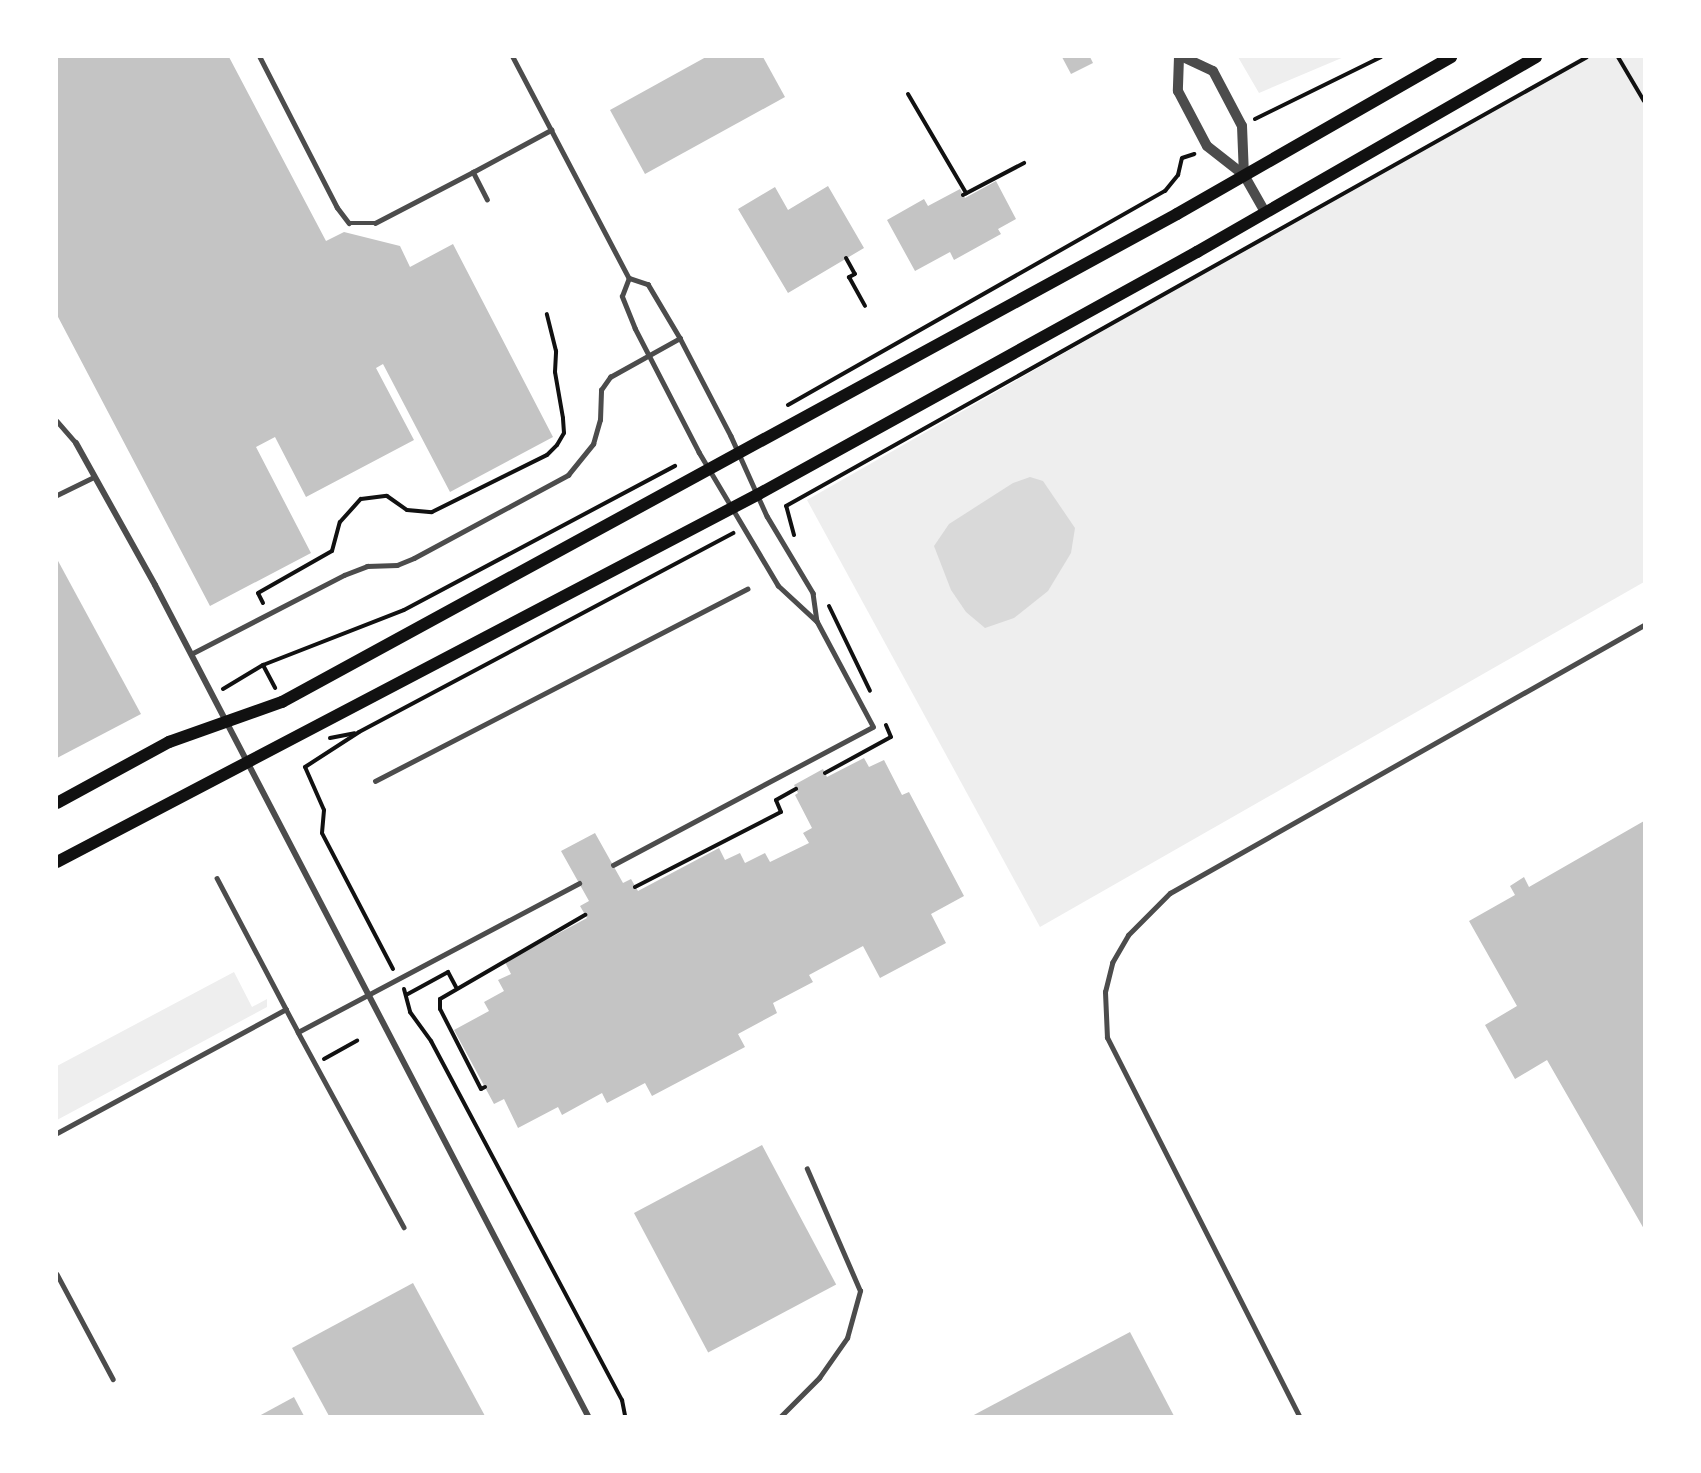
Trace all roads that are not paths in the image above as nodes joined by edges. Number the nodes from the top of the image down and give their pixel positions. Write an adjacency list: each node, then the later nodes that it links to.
1 (260, 57): 7 (lane)
2 (513, 57): 6 (lane)
3 (1181, 57): 8 (street); 8 (street)
4 (1450, 57): 8 (main road)
5 (1536, 57): 10 (main road)
6 (551, 130): 7 (lane); 11 (lane)
7 (472, 172): 9 (lane)
8 (1244, 175): 10 (street); 16 (main road)
9 (487, 200)
10 (1265, 212): 20 (main road)
11 (629, 278): 12 (lane); 13 (lane)
12 (680, 338): 13 (lane); 16 (lane)
13 (648, 354): 17 (lane); 25 (lane)
14 (57, 421): 15 (lane)
15 (76, 443): 18 (street)
16 (740, 455): 17 (main road); 20 (lane)
17 (710, 472): 21 (lane); 26 (main road)
18 (94, 477): 19 (lane); 25 (street)
19 (57, 495)
20 (757, 495): 21 (main road); 23 (lane)
21 (733, 508): 23 (lane); 27 (main road)
22 (747, 589): 28 (lane)
23 (817, 622): 31 (lane)
24 (1644, 625): 44 (lane)
25 (191, 654): 26 (street)
26 (224, 722): 27 (street); 29 (main road)
27 (246, 764): 30 (main road); 34 (street)
28 (375, 781)
29 (57, 803)
30 (57, 862)
31 (613, 865)
32 (217, 878): 35 (lane)
33 (579, 883): 34 (lane)
34 (368, 994): 36 (lane); 42 (street)
35 (286, 1009): 36 (lane); 37 (lane)
36 (298, 1032): 39 (lane)
37 (57, 1132)
38 (807, 1169): 43 (lane)
39 (404, 1227)
40 (57, 1274): 41 (lane)
41 (113, 1379)
42 (588, 1416)
43 (781, 1416)
44 (1299, 1416)

